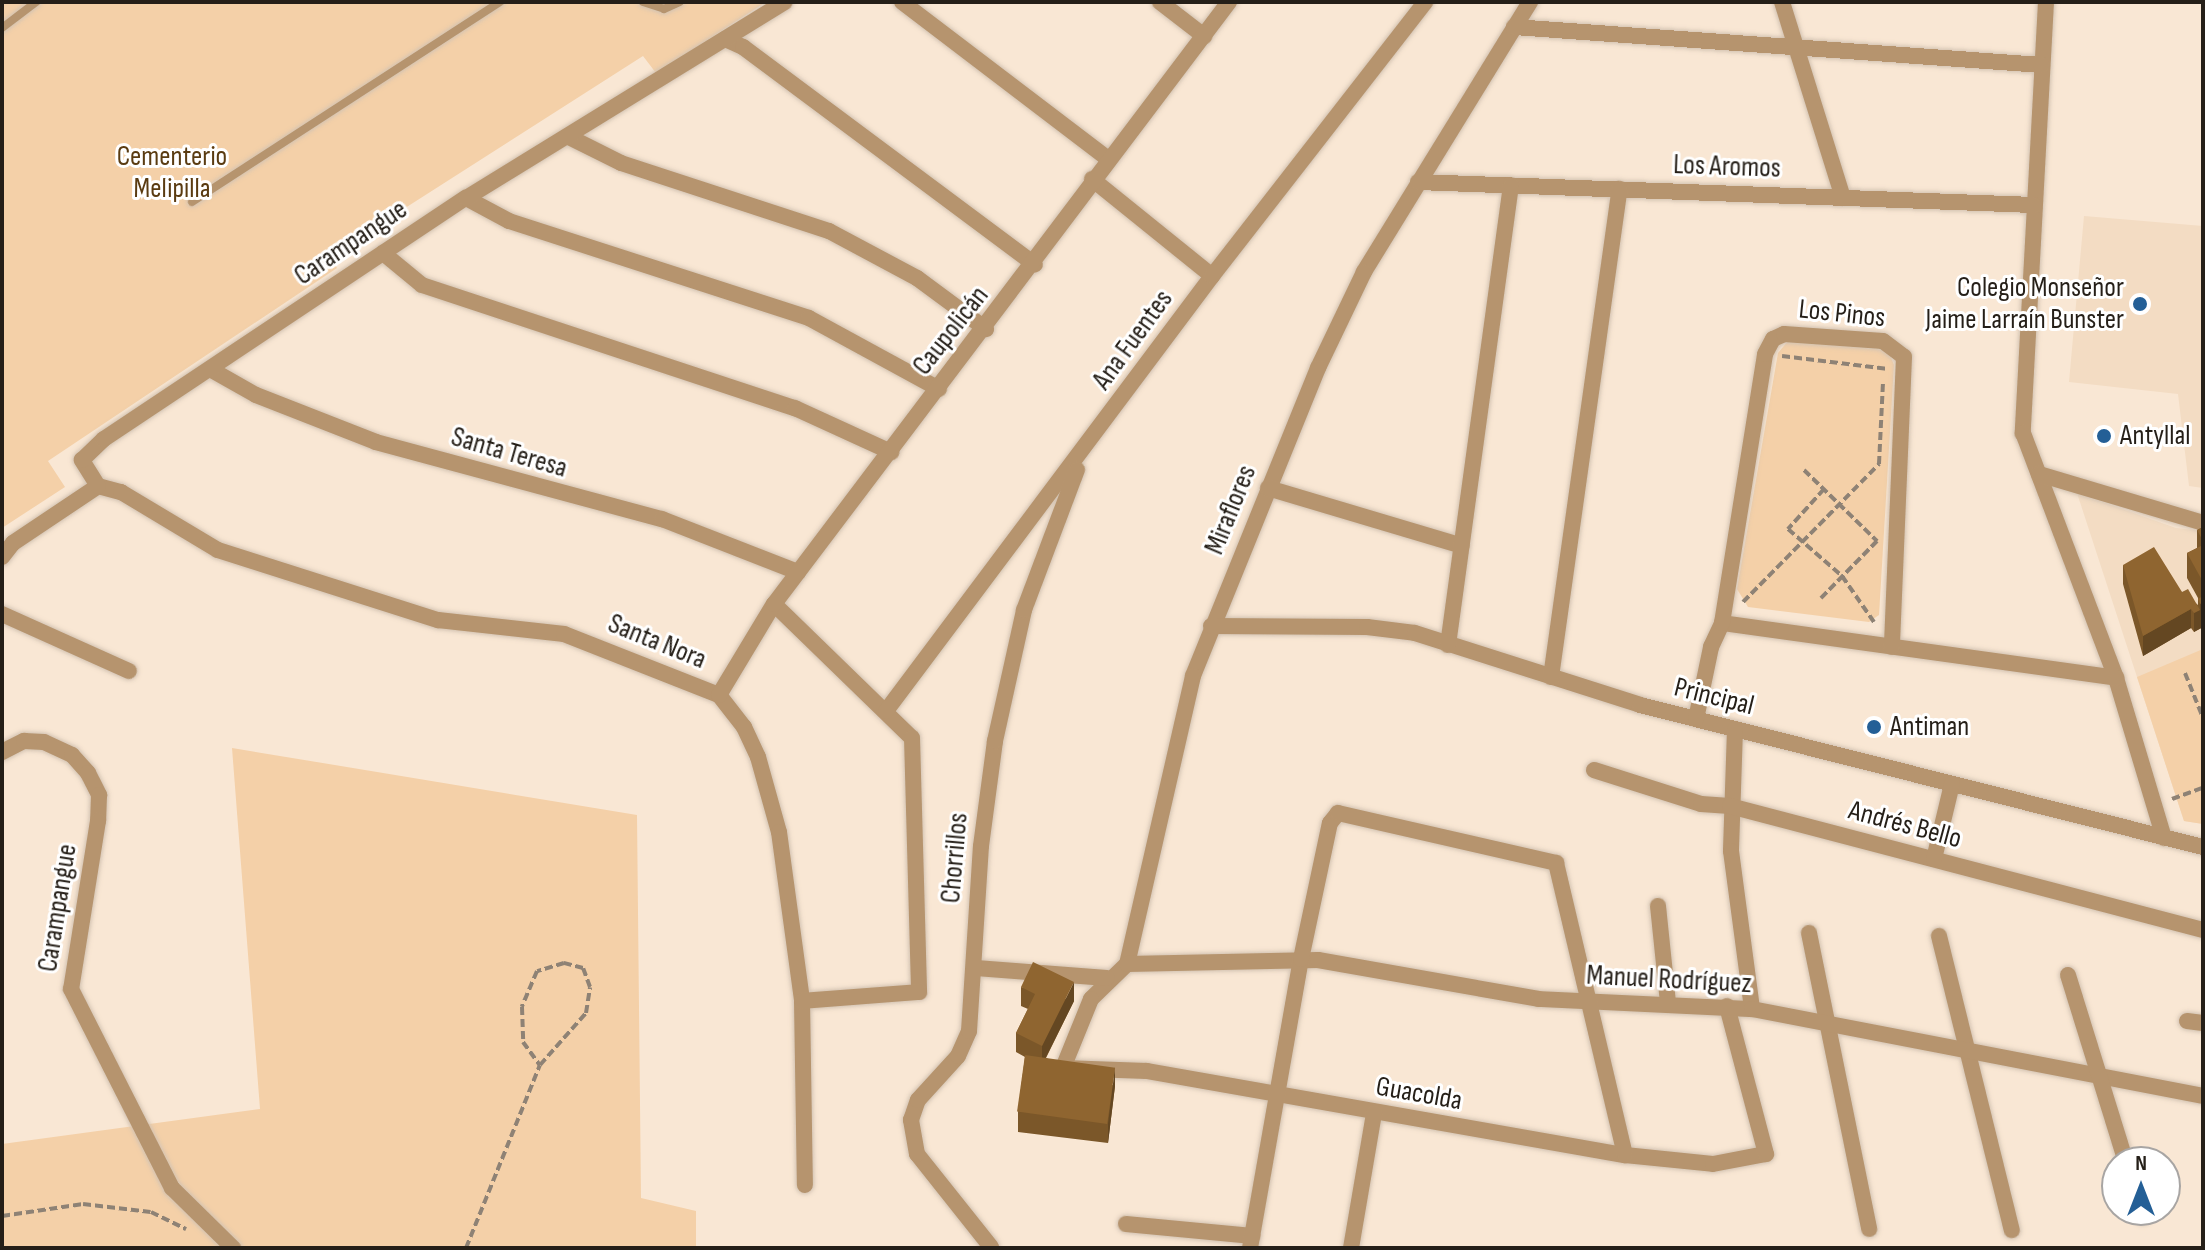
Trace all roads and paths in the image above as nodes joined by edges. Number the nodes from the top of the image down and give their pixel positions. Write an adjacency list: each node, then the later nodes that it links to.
1 (36, 2): 14 (lane)
2 (500, 2): 27 (lane)
3 (643, 2): 4 (lane)
4 (680, 2)
5 (785, 2): 16 (street, Carampangue)
6 (902, 2): 20 (street)
7 (1160, 2): 15 (street)
8 (1229, 2): 15 (street, Caupolicán)
9 (1425, 2): 31 (street, Ana Fuentes)
10 (1530, 2): 13 (street, Miraflores)
11 (1782, 2): 17 (street)
12 (2046, 2): 18 (street)
13 (1514, 27): 17 (street); 22 (street, Miraflores)
14 (2, 28)
15 (1204, 36): 20 (street, Caupolicán)
16 (725, 39): 19 (street, Carampangue); 30 (street)
17 (1796, 47): 18 (street); 26 (street)
18 (2042, 65): 28 (street)
19 (569, 137): 25 (street, Carampangue); 32 (street)
20 (1108, 159): 21 (street, Caupolicán)
21 (1092, 179): 30 (street, Caupolicán); 31 (street)
22 (1418, 182): 23 (street, Los Aromos); 43 (street, Miraflores)
23 (1511, 185): 24 (street, Los Aromos); 48 (street)
24 (1620, 189): 26 (street, Los Aromos); 61 (street)
25 (466, 198): 29 (street, Carampangue); 37 (street)
26 (1843, 198): 28 (street, Los Aromos)
27 (192, 202)
28 (2034, 205): 41 (street)
29 (383, 253): 35 (street, Carampangue); 39 (street)
30 (1035, 265): 32 (street, Caupolicán)
31 (1212, 276): 38 (street, Ana Fuentes)
32 (986, 329): 37 (street, Caupolicán)
33 (1765, 354): 34 (path); 36 (street, Los Pinos); 55 (street)
34 (1883, 368): 36 (path); 45 (path)
35 (210, 369): 42 (street, Carampangue); 50 (street, Santa Teresa)
36 (1907, 372): 58 (street)
37 (939, 389): 39 (street, Caupolicán)
38 (1089, 443): 64 (street, Ana Fuentes); 83 (street, Chorrillos)
39 (891, 452): 50 (street, Caupolicán)
40 (1804, 470): 44 (path)
41 (2039, 474): 46 (street); 62 (street)
42 (98, 486): 49 (street); 63 (street, Santa Nora)
43 (1268, 488): 48 (street); 56 (street, Miraflores)
44 (1824, 489): 45 (path); 47 (path)
45 (1840, 505): 47 (path); 51 (path)
46 (2203, 523)
47 (1804, 543): 51 (path); 55 (path)
48 (1462, 546): 57 (street)
49 (2, 557)
50 (798, 572): 53 (street, Caupolicán)
51 (1842, 576): 52 (path); 58 (path)
52 (1821, 598)
53 (774, 604): 63 (street, Caupolicán); 64 (street)
54 (2, 614): 59 (street)
55 (1722, 623): 58 (street); 66 (street)
56 (1211, 626): 57 (street, Principal); 82 (street, Miraflores)
57 (1448, 645): 61 (street, Principal)
58 (1892, 647): 62 (street)
59 (129, 671)
60 (2185, 673): 65 (path)
61 (1551, 677): 66 (street, Principal)
62 (2116, 678): 73 (street)
63 (719, 695): 87 (street, Santa Nora)
64 (886, 711): 87 (street)
65 (2203, 718)
66 (1696, 719): 67 (street, Principal)
67 (1735, 729): 70 (street, Principal); 72 (street)
68 (2, 752): 108 (street, Carampangue)
69 (1594, 770): 72 (street, Andrés Bello)
70 (1952, 784): 74 (street, Principal); 76 (street)
71 (2203, 788): 73 (path)
72 (1730, 806): 76 (street, Andrés Bello); 90 (street)
73 (2155, 806): 74 (street)
74 (2164, 838): 75 (street, Principal)
75 (2203, 847)
76 (1934, 859): 78 (street, Andrés Bello)
77 (1658, 906): 88 (street)
78 (2203, 930)
79 (1809, 933): 91 (street)
80 (1939, 936): 92 (street)
81 (1301, 959): 82 (street, Manuel Rodríguez); 86 (street, Manuel Rodríguez); 86 (street); 95 (street)
82 (1127, 964): 85 (street)
83 (976, 968): 85 (street); 107 (street, Chorrillos)
84 (2068, 975): 94 (street)
85 (1107, 978): 95 (street, Guacolda)
86 (1588, 1000): 88 (street, Manuel Rodríguez); 99 (street)
87 (802, 1001): 100 (street, Santa Nora)
88 (1668, 1002): 89 (street, Manuel Rodríguez)
89 (1727, 1006): 90 (street, Manuel Rodríguez); 99 (street, Guacolda)
90 (1752, 1009): 91 (street, Manuel Rodríguez)
91 (1826, 1023): 92 (street, Manuel Rodríguez); 103 (street)
92 (1966, 1050): 94 (street, Manuel Rodríguez); 104 (street)
93 (540, 1065): 93 (path); 109 (path)
94 (2100, 1076): 96 (street, Manuel Rodríguez); 98 (street)
95 (1278, 1094): 97 (street, Guacolda); 106 (street)
96 (2203, 1096)
97 (1374, 1113): 99 (street, Guacolda); 110 (street)
98 (2121, 1146)
99 (1625, 1155)
100 (805, 1185)
101 (2, 1216): 105 (path)
102 (1126, 1224): 106 (street)
103 (1869, 1229)
104 (2012, 1230)
105 (200, 1236)
106 (1251, 1242)
107 (991, 1247)
108 (233, 1248)
109 (466, 1248)
110 (1351, 1248)

